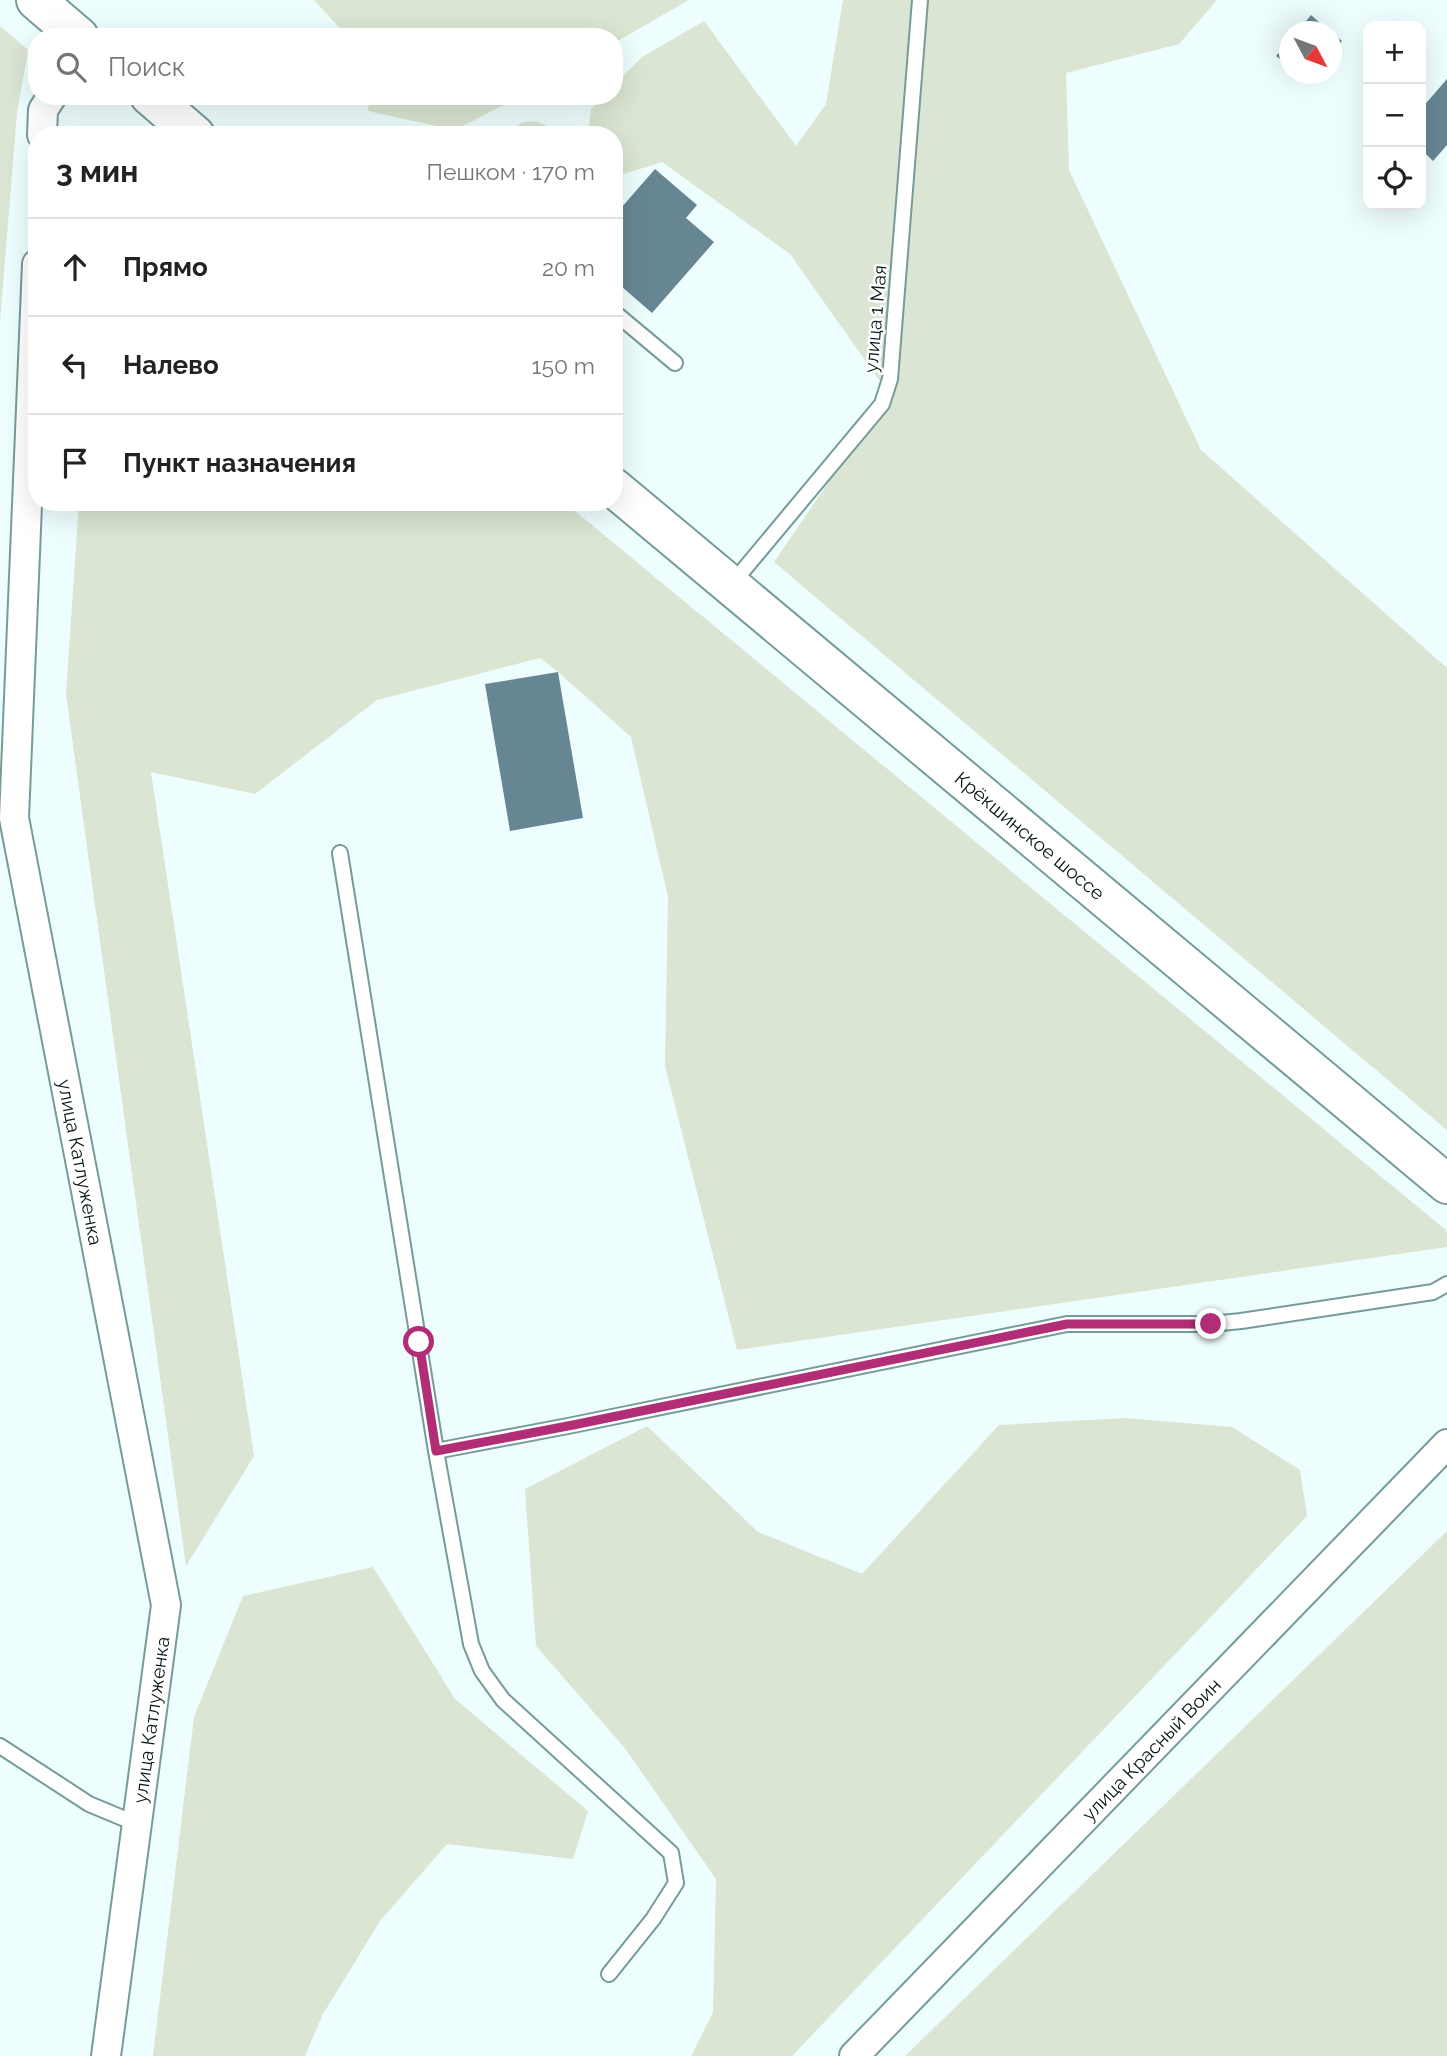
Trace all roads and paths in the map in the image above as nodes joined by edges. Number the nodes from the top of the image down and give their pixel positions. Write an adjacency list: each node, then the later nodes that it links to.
1 (36, 0): 3 (main road)
2 (919, 0): 12 (lane, улица 1 Мая)
3 (69, 28)
4 (46, 105): 6 (street)
5 (160, 105): 7 (main road)
6 (42, 126)
7 (185, 126)
8 (623, 320): 9 (lane)
9 (675, 363)
10 (28, 481): 19 (street, улица Катлуженка)
11 (623, 496): 12 (main road, Крёкшинское шоссе)
12 (730, 586): 14 (main road, Крёкшинское шоссе)
13 (340, 853): 17 (lane)
14 (1447, 1184)
15 (1447, 1284): 17 (lane)
16 (1447, 1444): 22 (street, улица Красный Воин)
17 (436, 1451): 20 (lane)
18 (0, 1746): 19 (lane)
19 (137, 1824): 21 (street, улица Катлуженка)
20 (609, 1974)
21 (106, 2056)
22 (854, 2056)

